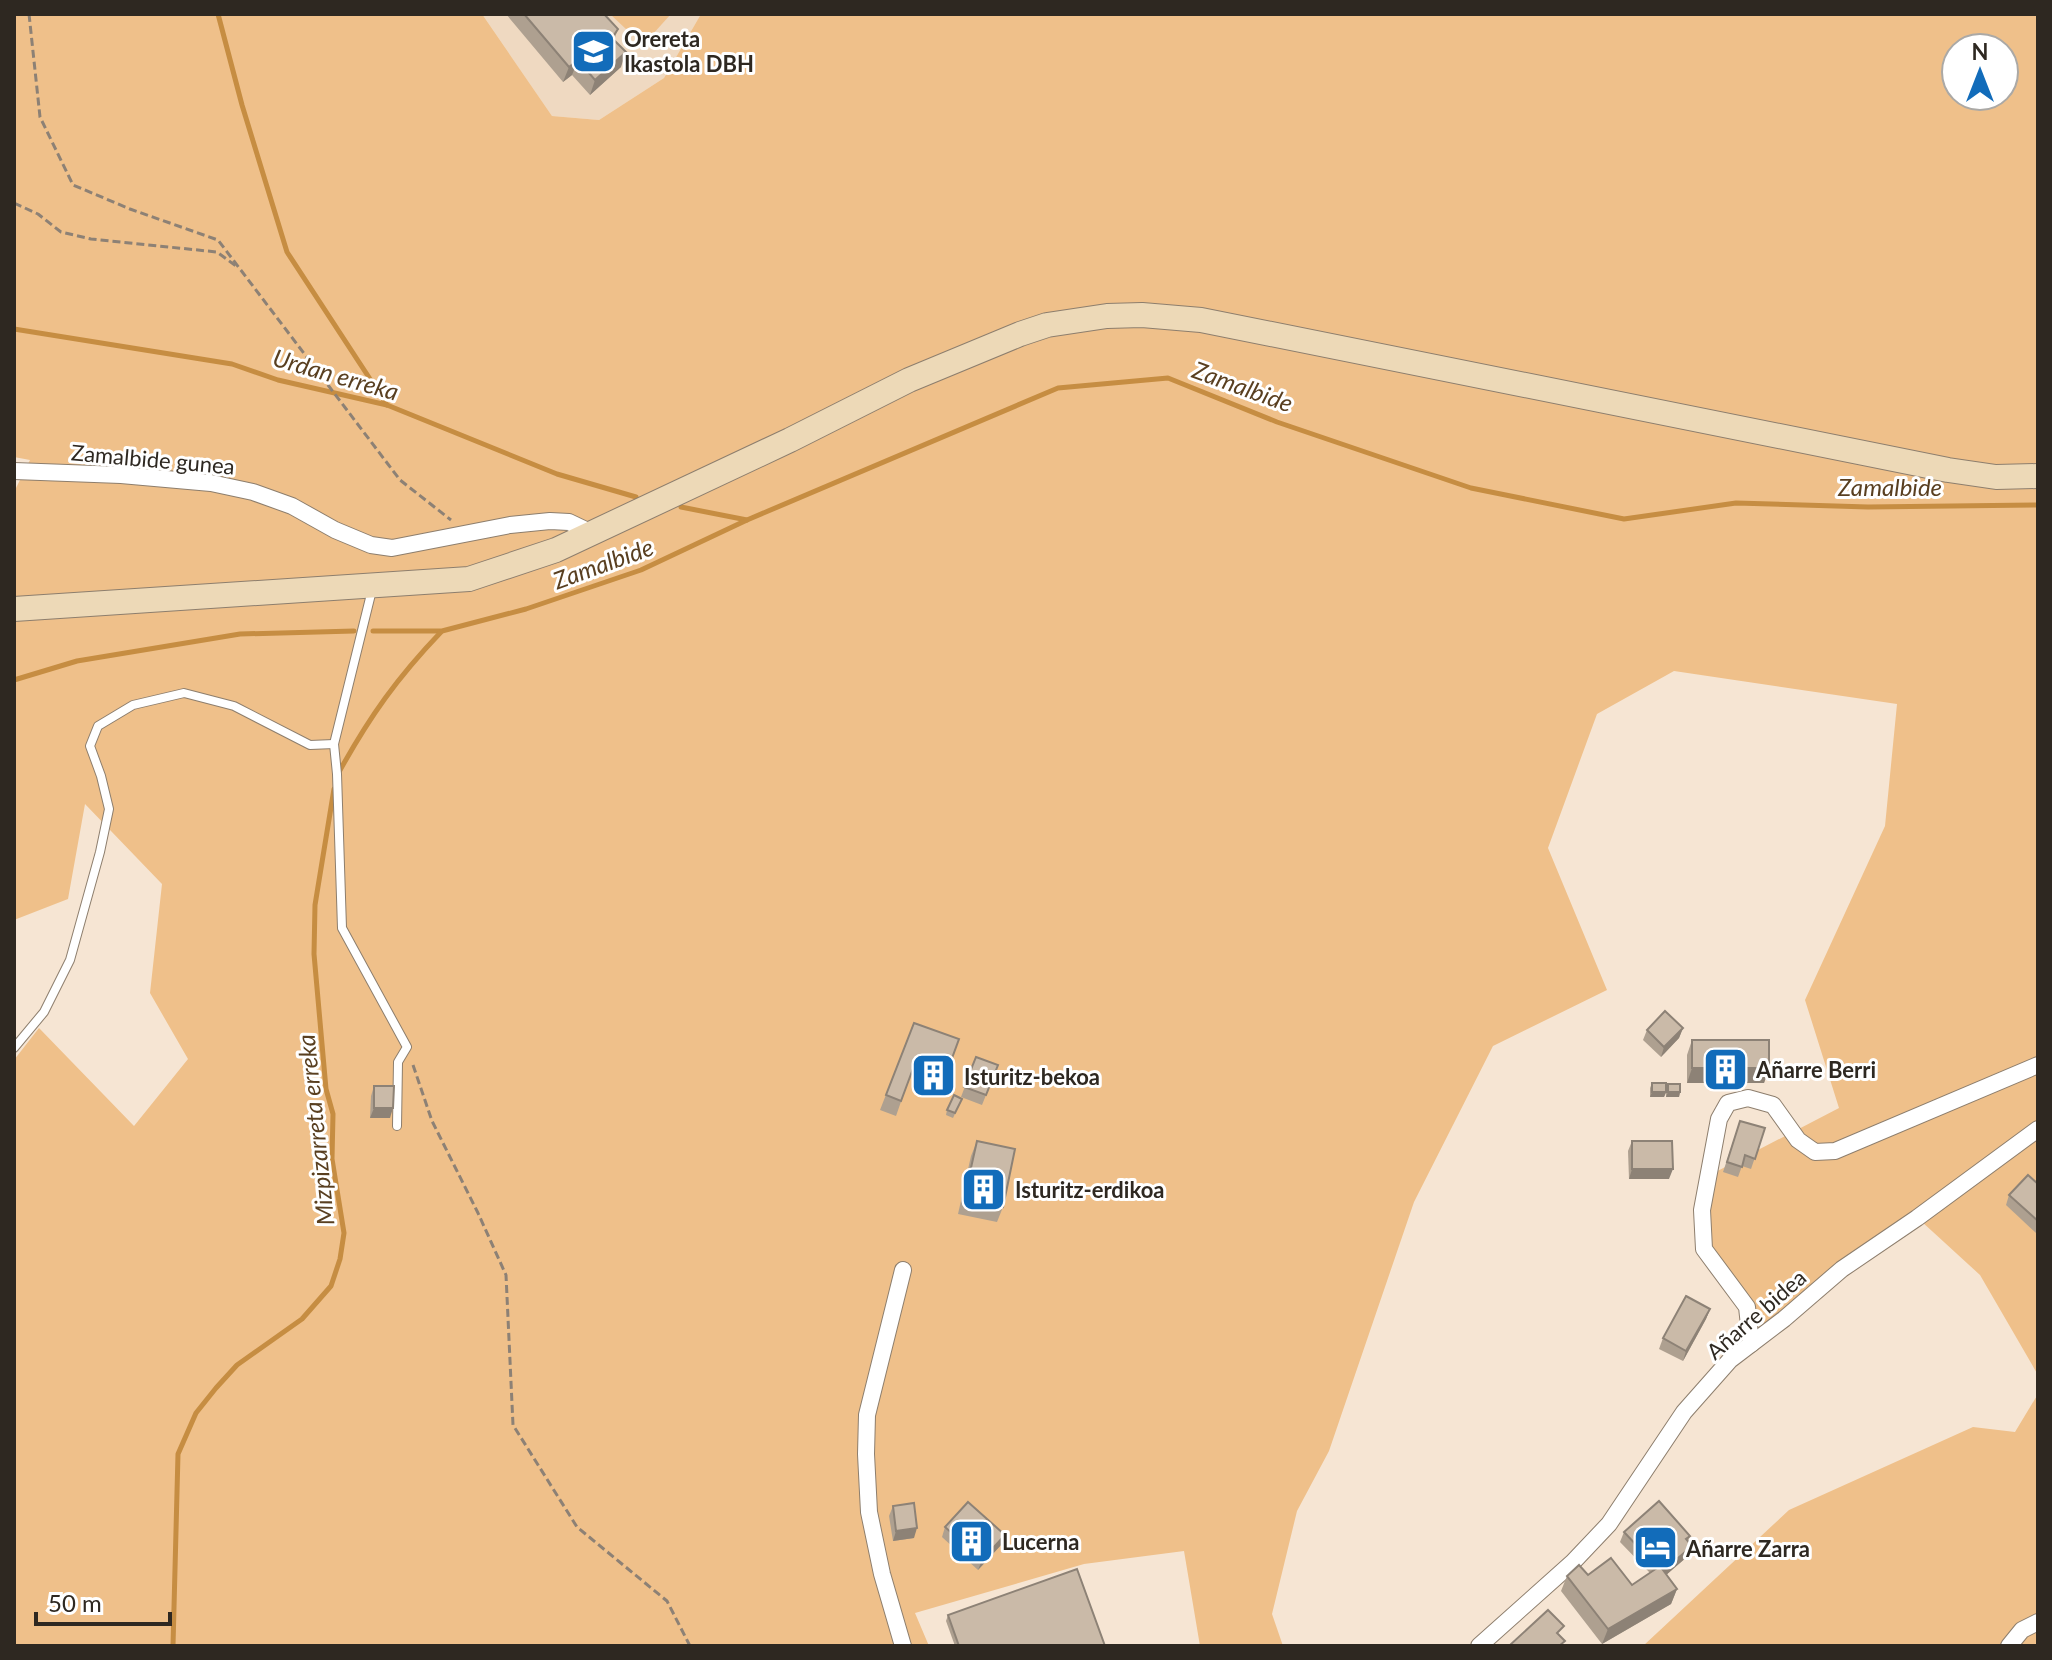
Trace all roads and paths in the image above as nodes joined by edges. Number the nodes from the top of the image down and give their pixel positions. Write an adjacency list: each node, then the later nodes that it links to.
1 (29, 14): 3 (path)
2 (14, 203): 3 (path)
3 (240, 268): 6 (path)
4 (14, 471): 6 (street, Zamalbide gunea)
5 (2038, 476): 7 (main road)
6 (467, 533): 7 (street, Zamalbide gunea)
7 (592, 533): 8 (main road)
8 (373, 586): 9 (main road); 10 (lane)
9 (14, 609)
10 (334, 744): 11 (lane); 12 (lane)
11 (407, 1047): 14 (lane); 19 (path)
12 (14, 1048)
13 (2038, 1065): 17 (street)
14 (397, 1126)
15 (2038, 1129): 17 (street, Añarre bidea)
16 (903, 1270): 20 (street)
17 (1751, 1344): 21 (street, Añarre bidea)
18 (2038, 1622): 22 (street)
19 (690, 1646)
20 (903, 1646)
21 (1479, 1646)
22 (2009, 1646)

